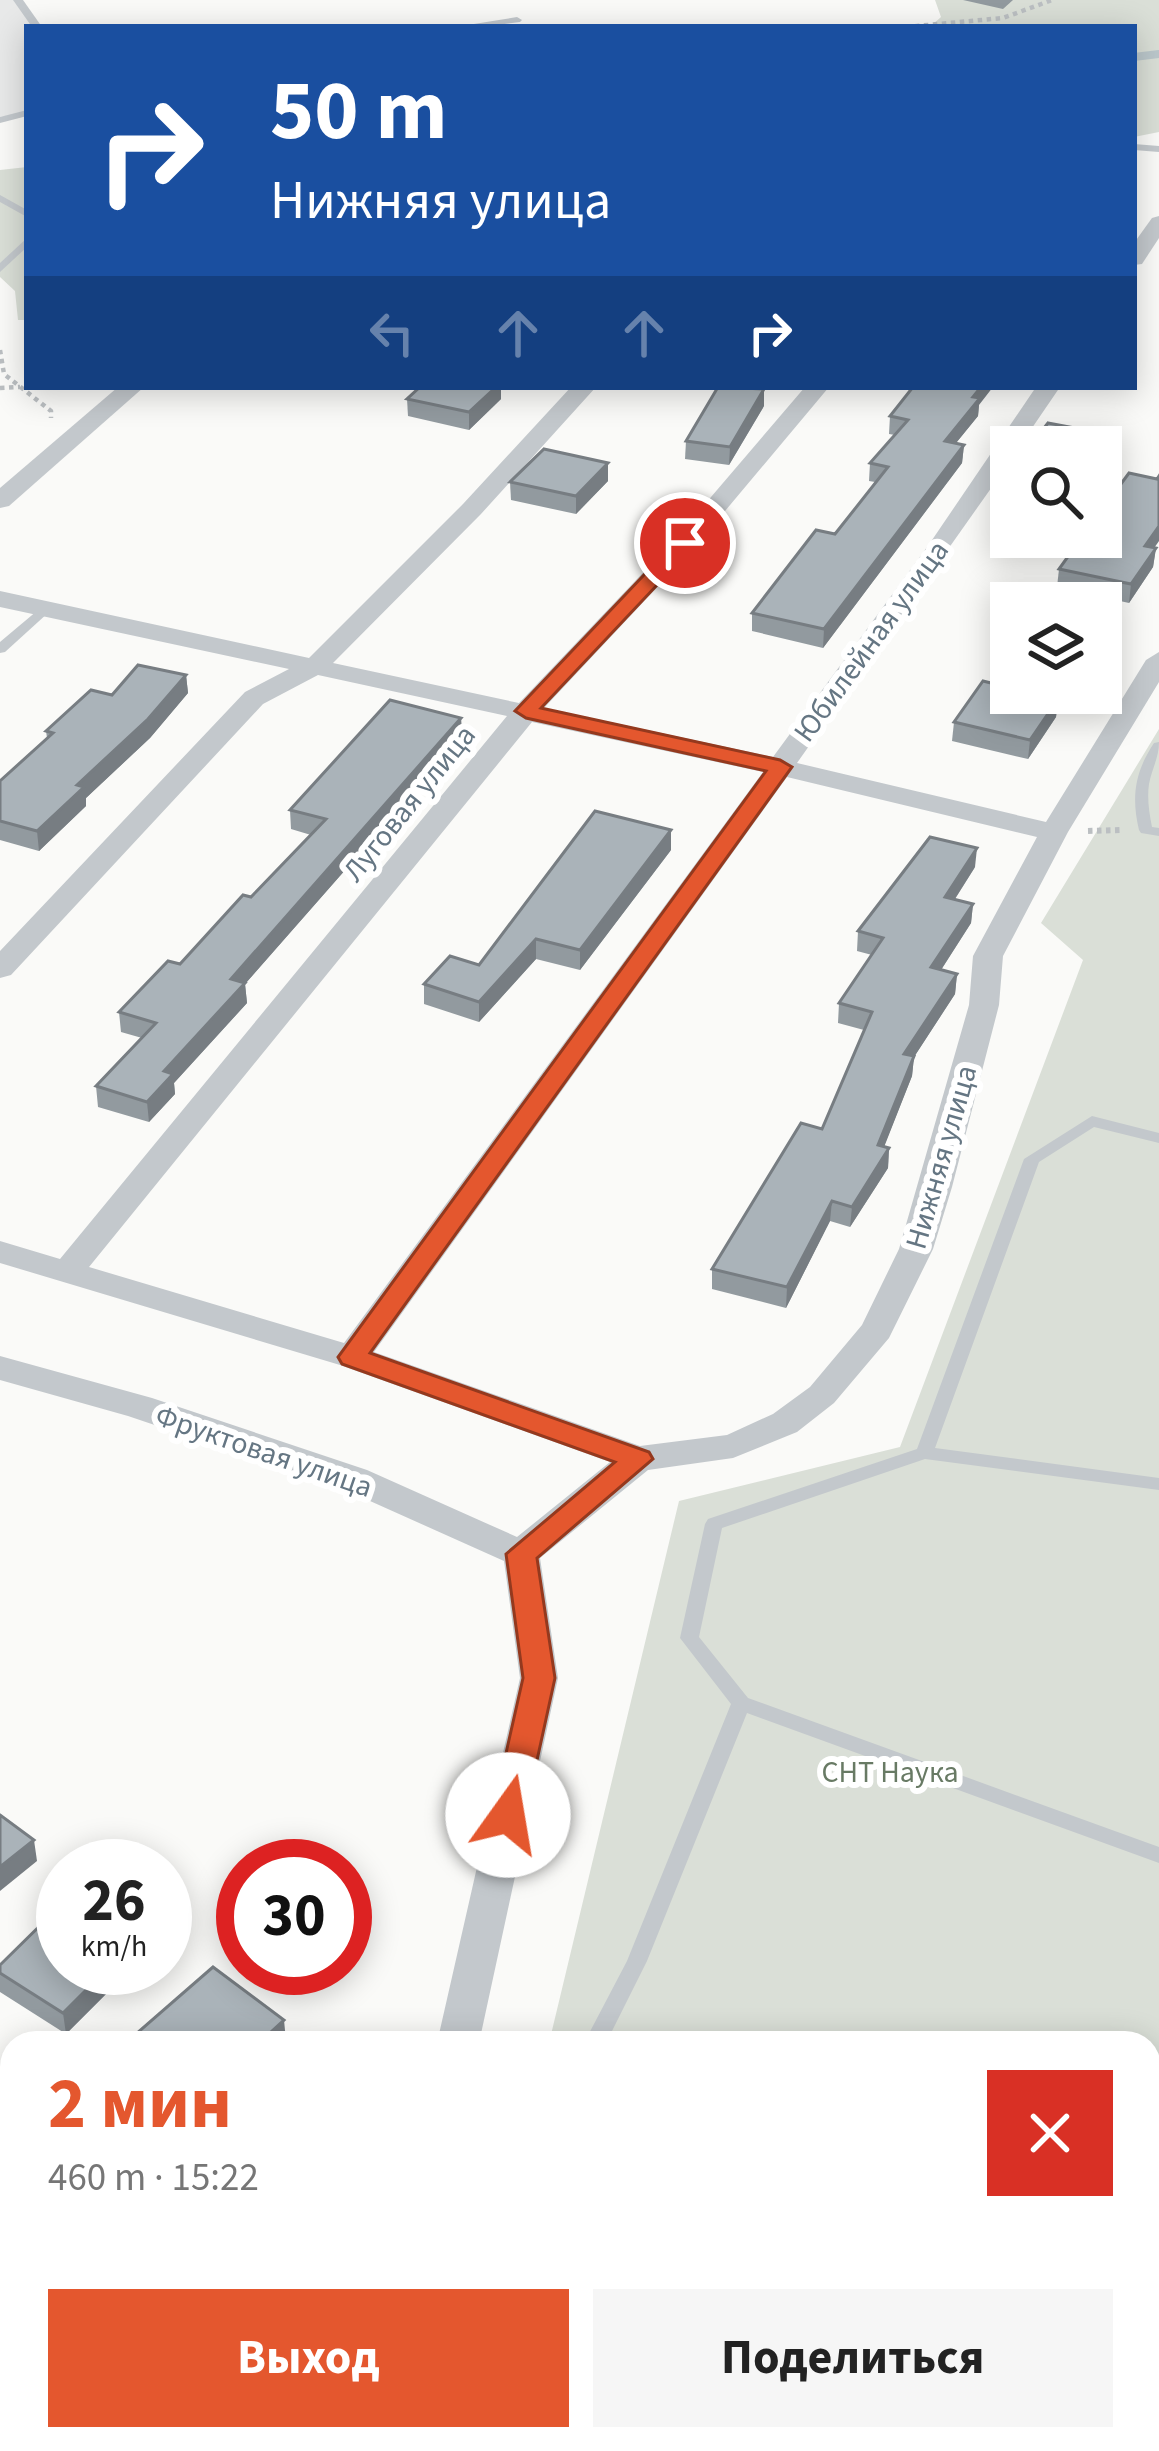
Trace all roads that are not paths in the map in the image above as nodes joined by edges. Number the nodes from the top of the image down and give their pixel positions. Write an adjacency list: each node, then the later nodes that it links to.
1 (517, 20): 2 (lane)
2 (484, 24)
3 (1159, 222): 5 (street)
4 (24, 244): 6 (lane)
5 (1137, 255)
6 (0, 268)
7 (129, 390): 11 (street)
8 (581, 390): 16 (street)
9 (814, 390): 17 (street, Луговая улица)
10 (1046, 390): 19 (street, Юбилейная улица)
11 (0, 501)
12 (0, 599): 13 (street)
13 (44, 608): 14 (lane); 16 (street)
14 (0, 649)
15 (1159, 660): 21 (street, Нижняя улица)
16 (314, 667): 17 (street); 22 (street)
17 (526, 711): 19 (street); 25 (street, Луговая улица)
18 (1159, 746): 20 (lane)
19 (780, 767): 21 (street); 26 (street, Юбилейная улица)
20 (1152, 831)
21 (1054, 832): 29 (street, Нижняя улица)
22 (0, 969)
23 (1159, 1138): 28 (lane)
24 (0, 1252): 25 (street)
25 (66, 1273): 26 (street)
26 (352, 1357): 29 (street)
27 (0, 1368): 31 (street, Фруктовая улица)
28 (924, 1453): 30 (lane); 32 (lane)
29 (638, 1459): 31 (street)
30 (1159, 1484)
31 (521, 1554): 34 (street)
32 (741, 1702): 33 (lane); 35 (lane)
33 (1159, 1855)
34 (461, 2031)
35 (601, 2031)

